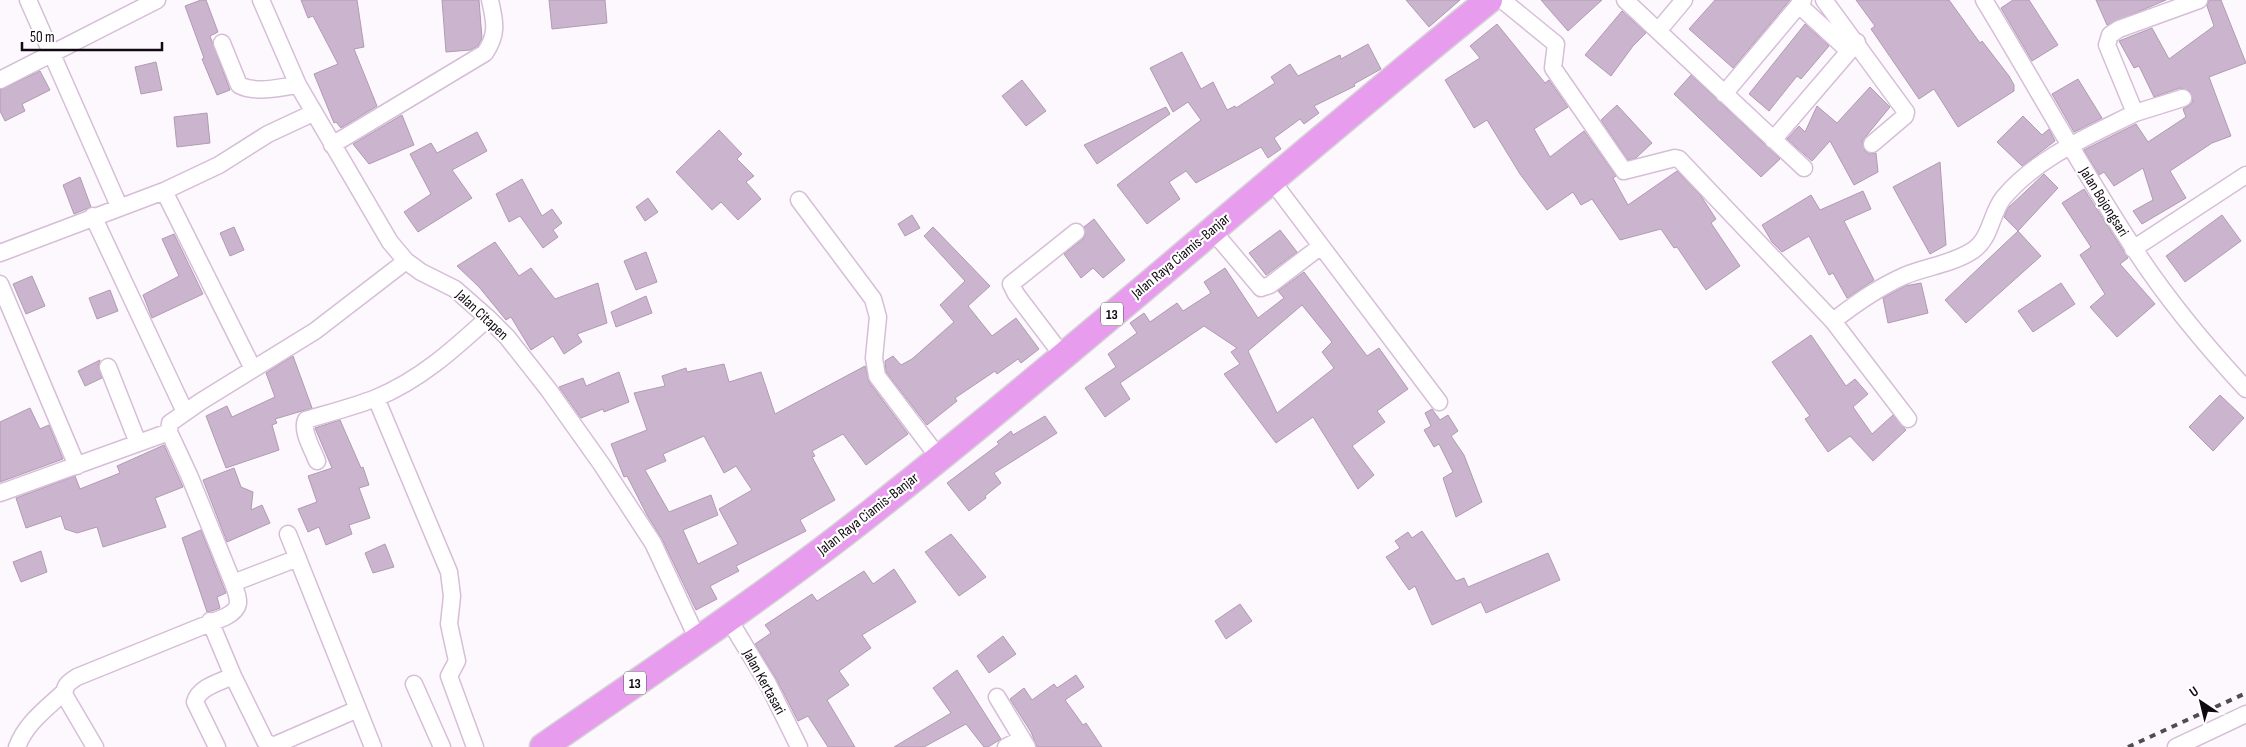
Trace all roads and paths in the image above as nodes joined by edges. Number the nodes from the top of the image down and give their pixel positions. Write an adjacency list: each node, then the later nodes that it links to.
1 (28, 0): 16 (street)
2 (157, 0): 16 (street)
3 (261, 0): 18 (street, Jalan Citapen)
4 (490, 0): 25 (street)
5 (1489, 0): 29 (highway, Jalan Raya Ciamis-Banjar / 13)
6 (1502, 0): 42 (street)
7 (1625, 0): 13 (street)
8 (1684, 0): 13 (street)
9 (1824, 0): 15 (street)
10 (1984, 0): 26 (street, Jalan Bojongsari)
11 (2199, 0): 22 (street)
12 (1801, 2): 15 (street); 19 (street)
13 (1658, 31): 19 (street)
14 (222, 43): 18 (street)
15 (1853, 47): 23 (street); 24 (street)
16 (53, 54): 17 (street); 32 (street)
17 (0, 80)
18 (298, 85): 21 (street, Jalan Citapen)
19 (1724, 94): 23 (street)
20 (2184, 98): 22 (street)
21 (313, 113): 25 (street, Jalan Citapen); 30 (street)
22 (2135, 113): 26 (street)
23 (1773, 140): 27 (street)
24 (1872, 144)
25 (332, 145): 39 (street, Jalan Citapen)
26 (2070, 145): 37 (street, Jalan Bojongsari); 42 (street)
27 (1804, 168)
28 (2246, 175): 37 (street)
29 (1272, 181): 34 (highway, Jalan Raya Ciamis-Banjar / 13); 36 (street)
30 (164, 190): 32 (street); 45 (street)
31 (798, 200): 53 (street)
32 (119, 206): 33 (street)
33 (93, 216): 38 (street); 49 (street)
34 (1212, 230): 36 (street); 43 (highway, Jalan Raya Ciamis-Banjar / 13)
35 (1076, 232): 43 (street)
36 (1321, 246): 48 (street)
37 (2134, 249): 46 (street, Jalan Bojongsari)
38 (0, 253)
39 (406, 261): 41 (street, Jalan Citapen); 45 (street)
40 (0, 284): 55 (street)
41 (488, 318): 47 (street); 62 (street, Jalan Citapen)
42 (1833, 321): 50 (street)
43 (1063, 356): 53 (highway, Jalan Raya Ciamis-Banjar / 13)
44 (108, 367): 52 (street)
45 (253, 369): 49 (street)
46 (2246, 390)
47 (376, 398): 54 (street); 75 (street)
48 (1439, 402)
49 (184, 412): 51 (street)
50 (1908, 419)
51 (169, 432): 52 (street); 59 (street)
52 (138, 443): 55 (street)
53 (939, 458): 60 (highway, Jalan Raya Ciamis-Banjar / 13)
54 (317, 461)
55 (77, 466): 56 (street)
56 (0, 493)
57 (288, 534): 58 (street)
58 (298, 558): 59 (street); 67 (street)
59 (233, 583): 61 (street)
60 (728, 618): 62 (highway, 13); 77 (street, Jalan Kertasari)
61 (210, 621): 63 (street); 65 (street)
62 (698, 640): 76 (highway, 13)
63 (233, 676): 67 (street); 72 (street)
64 (414, 684): 74 (street)
65 (64, 692): 70 (street); 71 (street)
66 (997, 698): 69 (street)
67 (358, 710): 73 (street)
68 (2246, 714): 79 (street)
69 (1025, 743): 78 (street)
70 (17, 747)
71 (95, 747)
72 (217, 747)
73 (373, 747)
74 (442, 747)
75 (475, 747)
76 (543, 747)
77 (799, 747)
78 (1006, 747)
79 (2176, 747)

